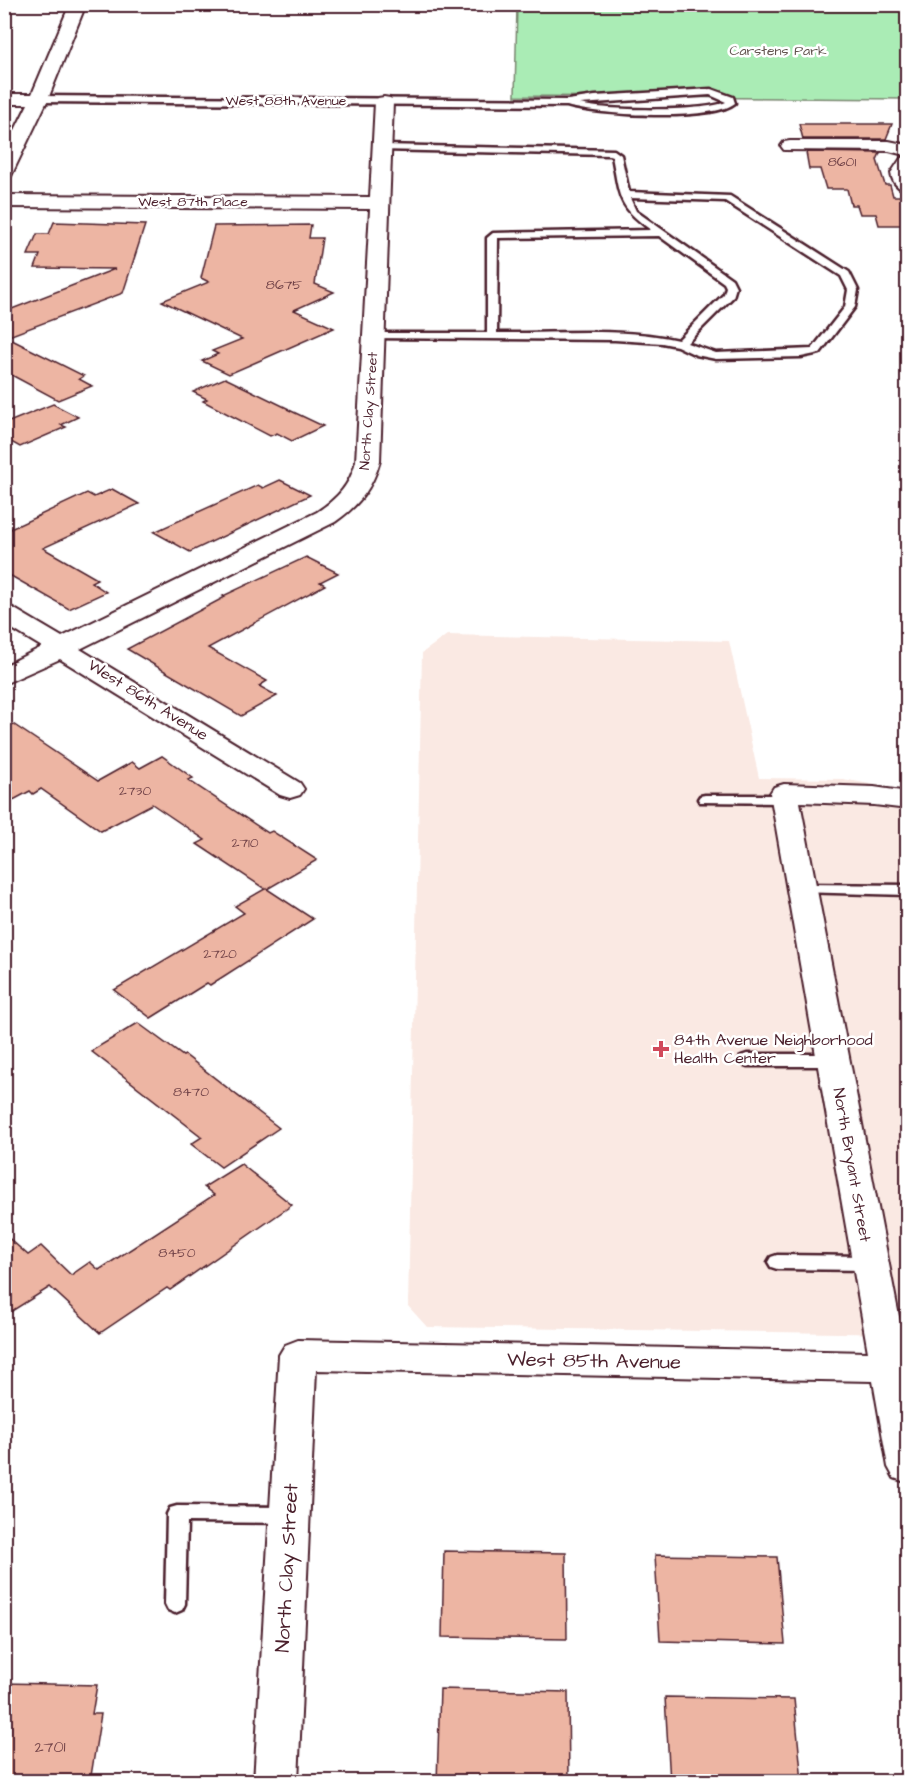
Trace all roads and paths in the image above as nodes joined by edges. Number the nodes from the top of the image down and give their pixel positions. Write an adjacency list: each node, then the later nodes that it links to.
1 (78, 4): 3 (street)
2 (4, 99): 3 (street, West 88th Avenue)
3 (39, 99): 4 (lane, West 88th Avenue); 10 (street)
4 (384, 102): 5 (lane, West 88th Avenue); 7 (street, North Clay Street)
5 (568, 103): 5 (lane)
6 (790, 146): 8 (street)
7 (382, 148): 12 (lane); 14 (street, North Clay Street)
8 (908, 151)
9 (908, 162): 11 (street)
10 (4, 172)
11 (908, 186)
12 (626, 195): 15 (lane); 18 (lane)
13 (4, 201): 14 (street, West 87th Place)
14 (381, 203): 16 (street, North Clay Street)
15 (660, 233): 17 (lane); 18 (lane)
16 (374, 336): 17 (lane); 20 (street, North Clay Street)
17 (492, 337): 18 (lane)
18 (680, 344)
19 (4, 613): 20 (street, West 86th Avenue)
20 (62, 647): 21 (street, North Clay Street); 22 (street, West 86th Avenue)
21 (4, 676)
22 (290, 789)
23 (785, 796): 24 (lane); 25 (street); 26 (street, North Bryant Street)
24 (705, 799)
25 (908, 801)
26 (802, 889): 27 (lane); 29 (street, North Bryant Street)
27 (908, 890)
28 (747, 1060): 29 (lane)
29 (833, 1060): 31 (street, North Bryant Street)
30 (777, 1262): 31 (lane)
31 (870, 1263): 33 (street, North Bryant Street)
32 (298, 1354): 33 (street, West 85th Avenue); 35 (street, North Clay Street)
33 (889, 1367): 34 (street, North Bryant Street)
34 (908, 1467)
35 (290, 1515): 36 (lane); 37 (street, North Clay Street)
36 (175, 1604)
37 (276, 1782)

